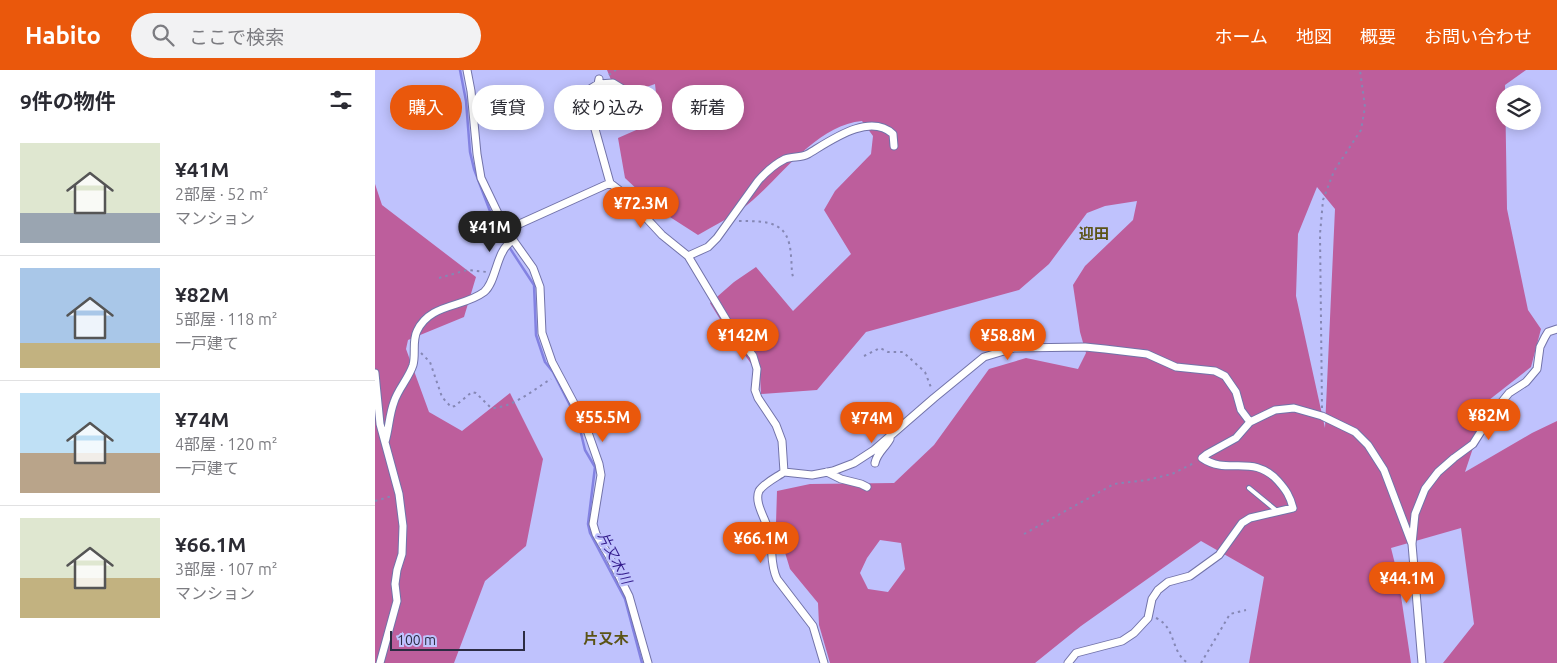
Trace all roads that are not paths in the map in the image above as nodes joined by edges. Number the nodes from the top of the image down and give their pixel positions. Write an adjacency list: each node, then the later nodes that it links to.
1 (467, 70): 7 (street)
2 (594, 85): 3 (street)
3 (615, 85)
4 (595, 130): 6 (street)
5 (894, 146): 9 (street)
6 (611, 183): 7 (street); 9 (street)
7 (506, 230): 8 (street)
8 (510, 243): 15 (street); 24 (street)
9 (688, 256): 17 (street)
10 (1557, 329): 22 (street)
11 (375, 373): 12 (street)
12 (377, 411): 15 (street)
13 (1250, 422): 14 (street); 21 (street); 22 (street)
14 (892, 434): 16 (street); 18 (street)
15 (384, 443): 23 (street)
16 (875, 463)
17 (784, 472): 18 (street); 25 (street)
18 (827, 472): 19 (street)
19 (867, 487)
20 (1249, 488): 21 (lane)
21 (1277, 511): 26 (street)
22 (1412, 544): 27 (street)
23 (380, 663)
24 (648, 663)
25 (824, 663)
26 (1068, 663)
27 (1422, 663)

